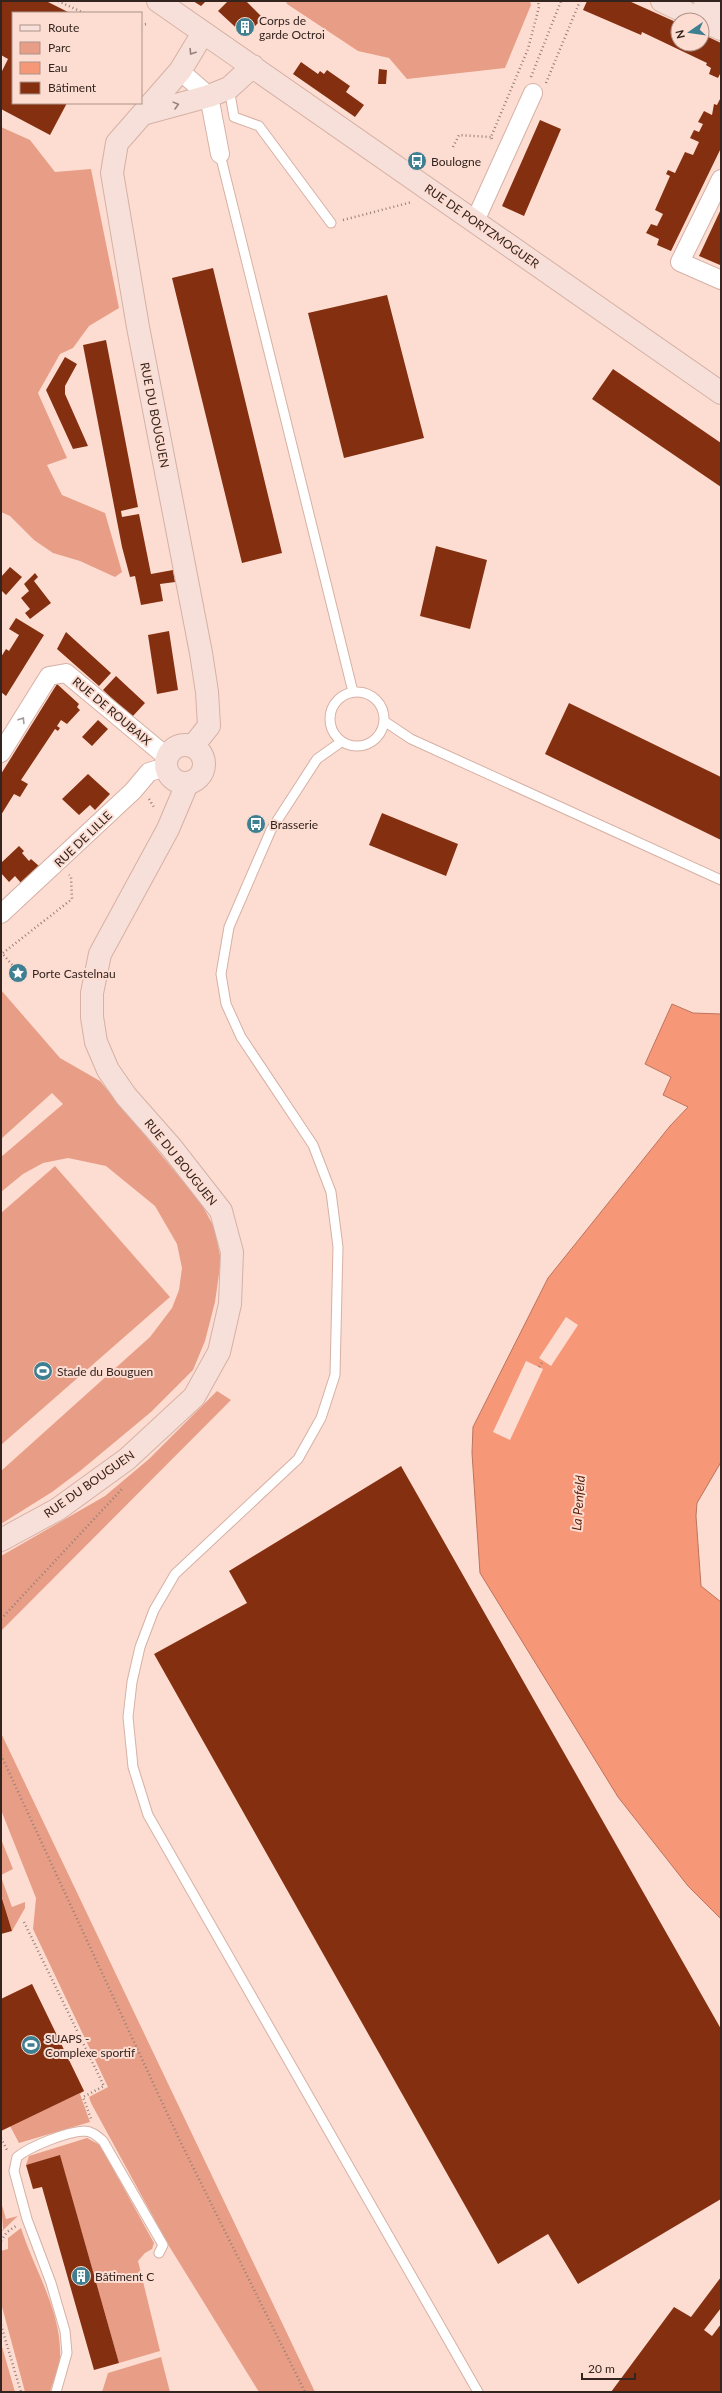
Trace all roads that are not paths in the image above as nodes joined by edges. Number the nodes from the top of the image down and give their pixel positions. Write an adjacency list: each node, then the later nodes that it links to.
1 (158, 1): 4 (street, RUE DE PORTZMOGUER)
2 (662, 1): 3 (street)
3 (715, 12)
4 (204, 33): 5 (street, RUE DE PORTZMOGUER); 6 (street, RUE DU BOUGUEN, one-way to 6)
5 (252, 66): 7 (street); 13 (street, RUE DE PORTZMOGUER)
6 (180, 71): 9 (street); 10 (street, RUE DU BOUGUEN)
7 (229, 88): 9 (street); 14 (lane)
8 (533, 93): 13 (street)
9 (209, 96): 10 (street, one-way to 9); 11 (street)
10 (143, 114): 20 (street, RUE DU BOUGUEN)
11 (220, 154): 17 (lane)
12 (721, 179): 15 (street)
13 (475, 221): 16 (street, RUE DE PORTZMOGUER)
14 (331, 223)
15 (721, 280)
16 (721, 393)
17 (353, 692): 18 (lane); 19 (lane)
18 (384, 721): 19 (lane); 24 (lane)
19 (341, 742): 29 (lane)
20 (193, 746): 22 (street); 23 (street)
21 (1, 753): 22 (street, RUE DE ROUBAIX, one-way to 22)
22 (166, 762): 23 (street); 25 (street, RUE DE LILLE)
23 (187, 784): 26 (street, RUE DU BOUGUEN)
24 (721, 880)
25 (1, 914)
26 (1, 1540)
27 (159, 2253): 28 (lane)
28 (56, 2392)
29 (478, 2392)

